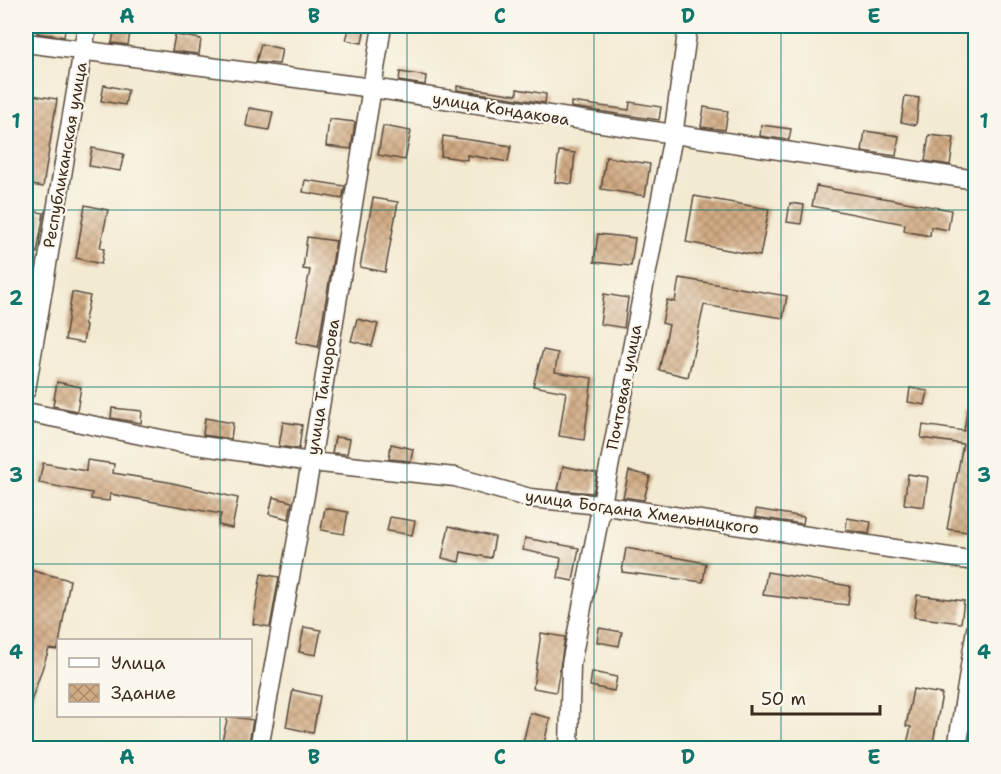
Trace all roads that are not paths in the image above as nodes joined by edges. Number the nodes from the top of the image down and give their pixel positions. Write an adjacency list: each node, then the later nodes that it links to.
1 (87, 26): 5 (street, Республиканская улица)
2 (382, 26): 6 (street, улица Танцорова)
3 (688, 26): 7 (street, Почтовая улица)
4 (26, 43): 5 (street, улица Кондакова)
5 (83, 51): 6 (street, улица Кондакова); 9 (street, Республиканская улица)
6 (372, 88): 7 (street, улица Кондакова); 11 (street, улица Танцорова)
7 (673, 136): 8 (street, улица Кондакова); 12 (street, Почтовая улица)
8 (975, 180)
9 (26, 390)
10 (26, 412): 11 (street, улица Богдана Хмельницкого)
11 (311, 462): 12 (street, улица Богдана Хмельницкого); 15 (street, улица Танцорова)
12 (600, 505): 13 (street, улица Богдана Хмельницкого); 16 (street, Почтовая улица)
13 (975, 561)
14 (975, 629): 17 (street)
15 (259, 748)
16 (569, 748)
17 (957, 748)

